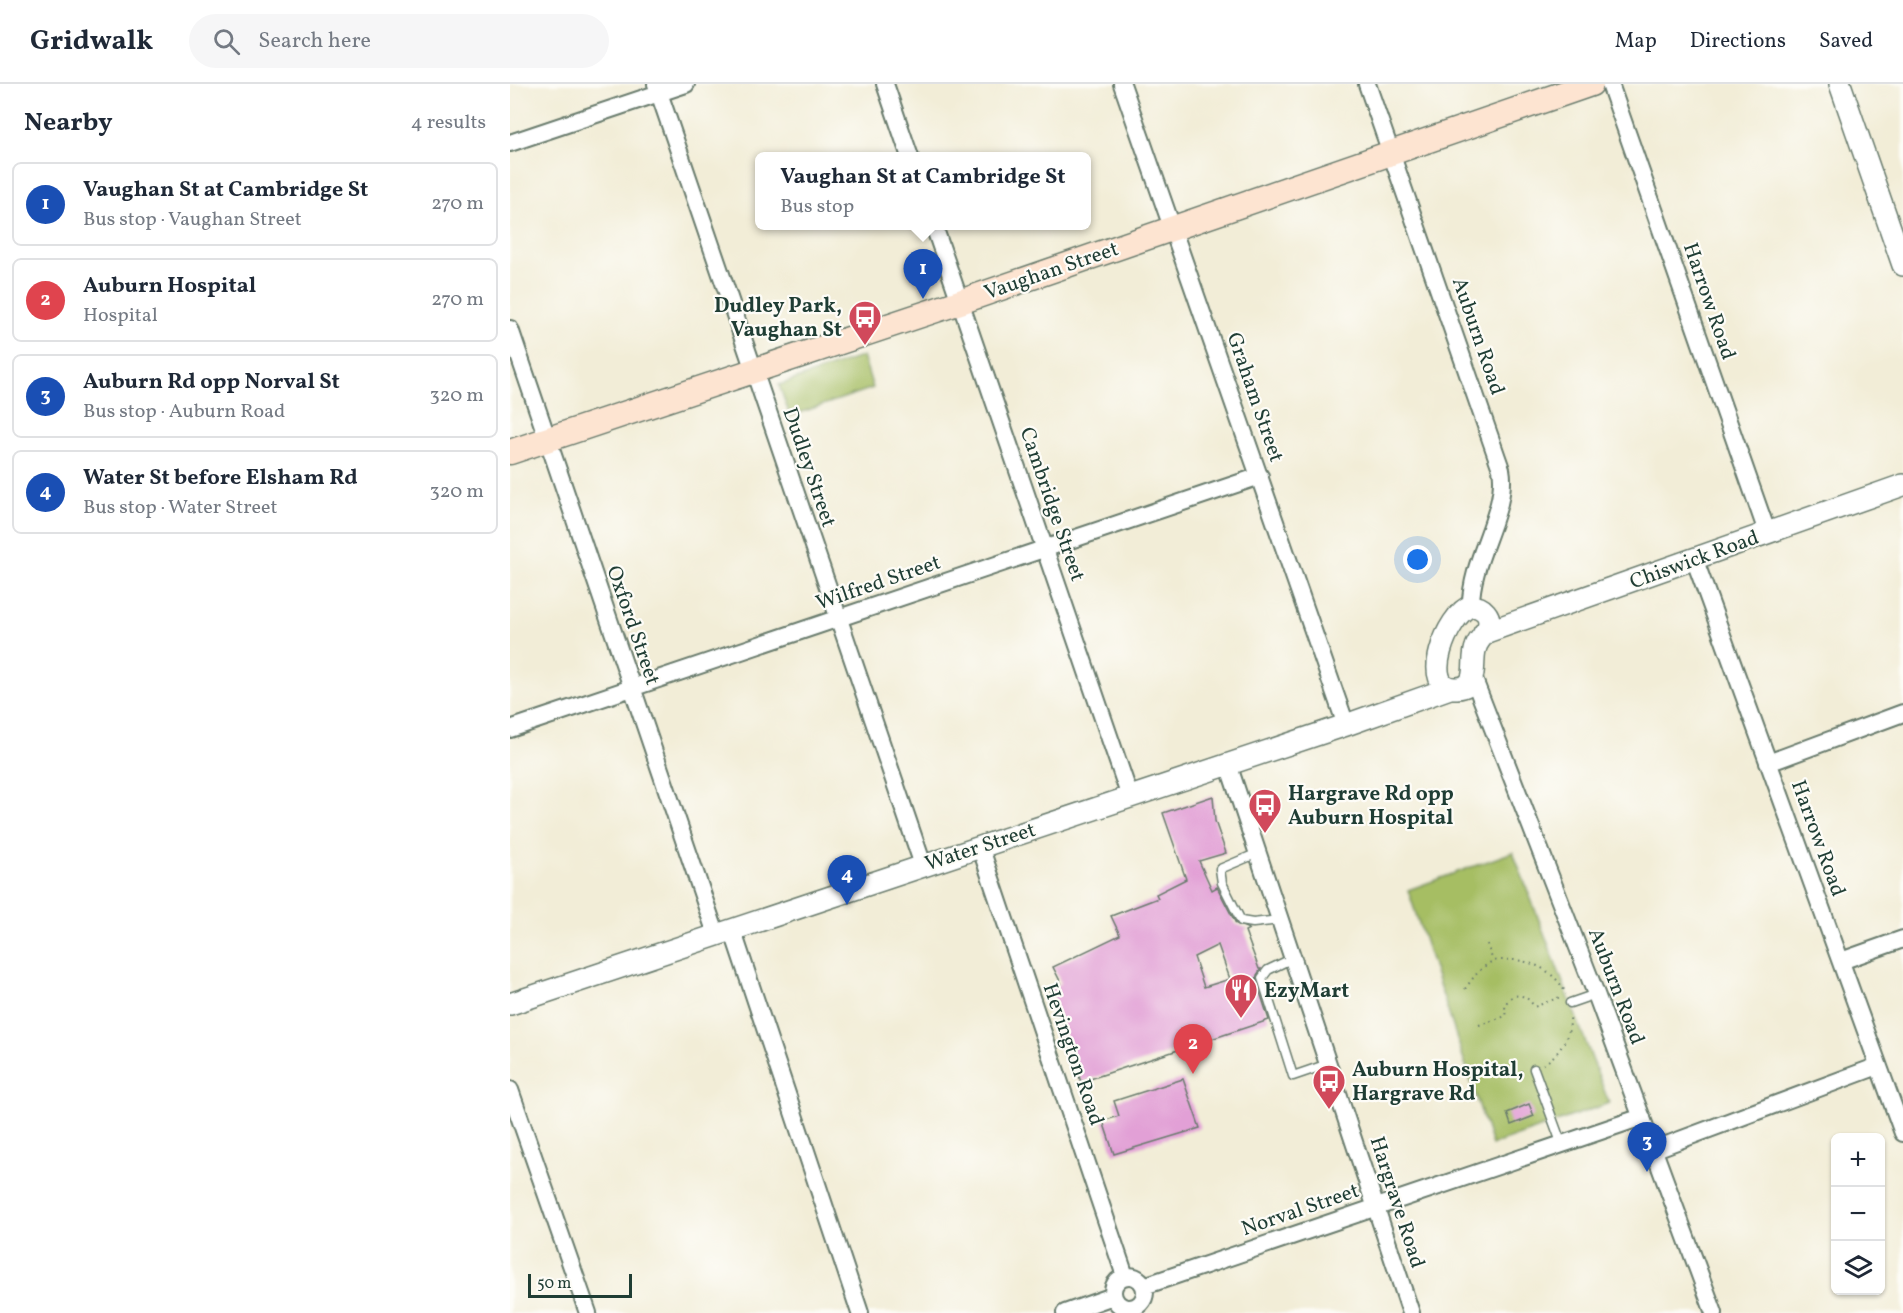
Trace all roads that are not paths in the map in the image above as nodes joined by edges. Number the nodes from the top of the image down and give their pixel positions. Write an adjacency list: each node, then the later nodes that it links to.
1 (686, 84): 8 (street)
2 (885, 84): 10 (street)
3 (1122, 84): 12 (street, Graham Street)
4 (1367, 84): 11 (street, Auburn Road)
5 (1591, 84): 11 (main road, Vaughan Street)
6 (1610, 84): 22 (street, Harrow Road)
7 (1840, 84): 14 (street)
8 (657, 88): 9 (street); 17 (street, Dudley Street)
9 (510, 143)
10 (909, 152)
11 (1391, 153): 12 (main road, Vaughan Street); 25 (street, Auburn Road)
12 (1172, 229): 15 (main road, Vaughan Street); 20 (street, Graham Street)
13 (936, 230): 15 (street, Cambridge Street)
14 (1903, 265)
15 (960, 302): 17 (main road, Vaughan Street); 23 (street, Cambridge Street)
16 (510, 329): 18 (street, Oxford Street)
17 (754, 371): 18 (main road, Vaughan Street); 26 (street, Dudley Street)
18 (547, 440): 19 (main road, Vaughan Street); 30 (street, Oxford Street)
19 (510, 452)
20 (1260, 476): 23 (street, Wilfred Street); 32 (street, Graham Street)
21 (1903, 485): 22 (street, Chiswick Road)
22 (1767, 532): 24 (street, Chiswick Road)
23 (1045, 550): 26 (street, Wilfred Street); 36 (street, Cambridge Street)
24 (1694, 558): 27 (street, Chiswick Road); 34 (street, Harrow Road)
25 (1472, 606): 27 (street); 29 (street)
26 (838, 618): 30 (street, Wilfred Street); 39 (street, Dudley Street)
27 (1484, 633): 28 (street)
28 (1473, 677): 29 (street, Water Street); 45 (street, Auburn Road)
29 (1450, 688): 32 (street, Water Street)
30 (632, 689): 33 (street, Wilfred Street); 41 (street, Oxford Street)
31 (1903, 713): 34 (street)
32 (1346, 725): 35 (street, Water Street)
33 (510, 729)
34 (1768, 763): 44 (street, Harrow Road)
35 (1228, 764): 36 (street, Water Street); 38 (street, Hargrave Road)
36 (1130, 797): 37 (street, Water Street)
37 (980, 846): 39 (street, Water Street); 57 (street, Hevington Road)
38 (1258, 853): 40 (street, Hargrave Road); 40 (lane)
39 (923, 865): 41 (street, Water Street)
40 (1280, 920): 43 (street, Hargrave Road)
41 (724, 932): 47 (street, Water Street); 62 (street, Oxford Street)
42 (1903, 939): 44 (street)
43 (1293, 958): 48 (street, Hargrave Road); 48 (lane)
44 (1840, 961): 49 (street, Harrow Road)
45 (1596, 994): 46 (lane); 52 (street, Auburn Road)
46 (1570, 1003)
47 (510, 1004)
48 (1328, 1064): 56 (street, Hargrave Road)
49 (1878, 1066): 53 (street, Harrow Road); 55 (street)
50 (1534, 1069): 54 (lane)
51 (510, 1090): 61 (street)
52 (1642, 1116): 54 (street, Norval Street); 55 (street, Auburn Road)
53 (1903, 1133)
54 (1562, 1145): 56 (street, Norval Street)
55 (1653, 1150): 65 (street, Auburn Road)
56 (1375, 1206): 58 (street, Norval Street); 64 (street, Hargrave Road)
57 (1125, 1276): 58 (street); 59 (street)
58 (1144, 1286): 60 (street)
59 (1113, 1296): 60 (street); 63 (street)
60 (1135, 1310)
61 (588, 1313)
62 (860, 1313)
63 (1065, 1313)
64 (1411, 1313)
65 (1714, 1313)

